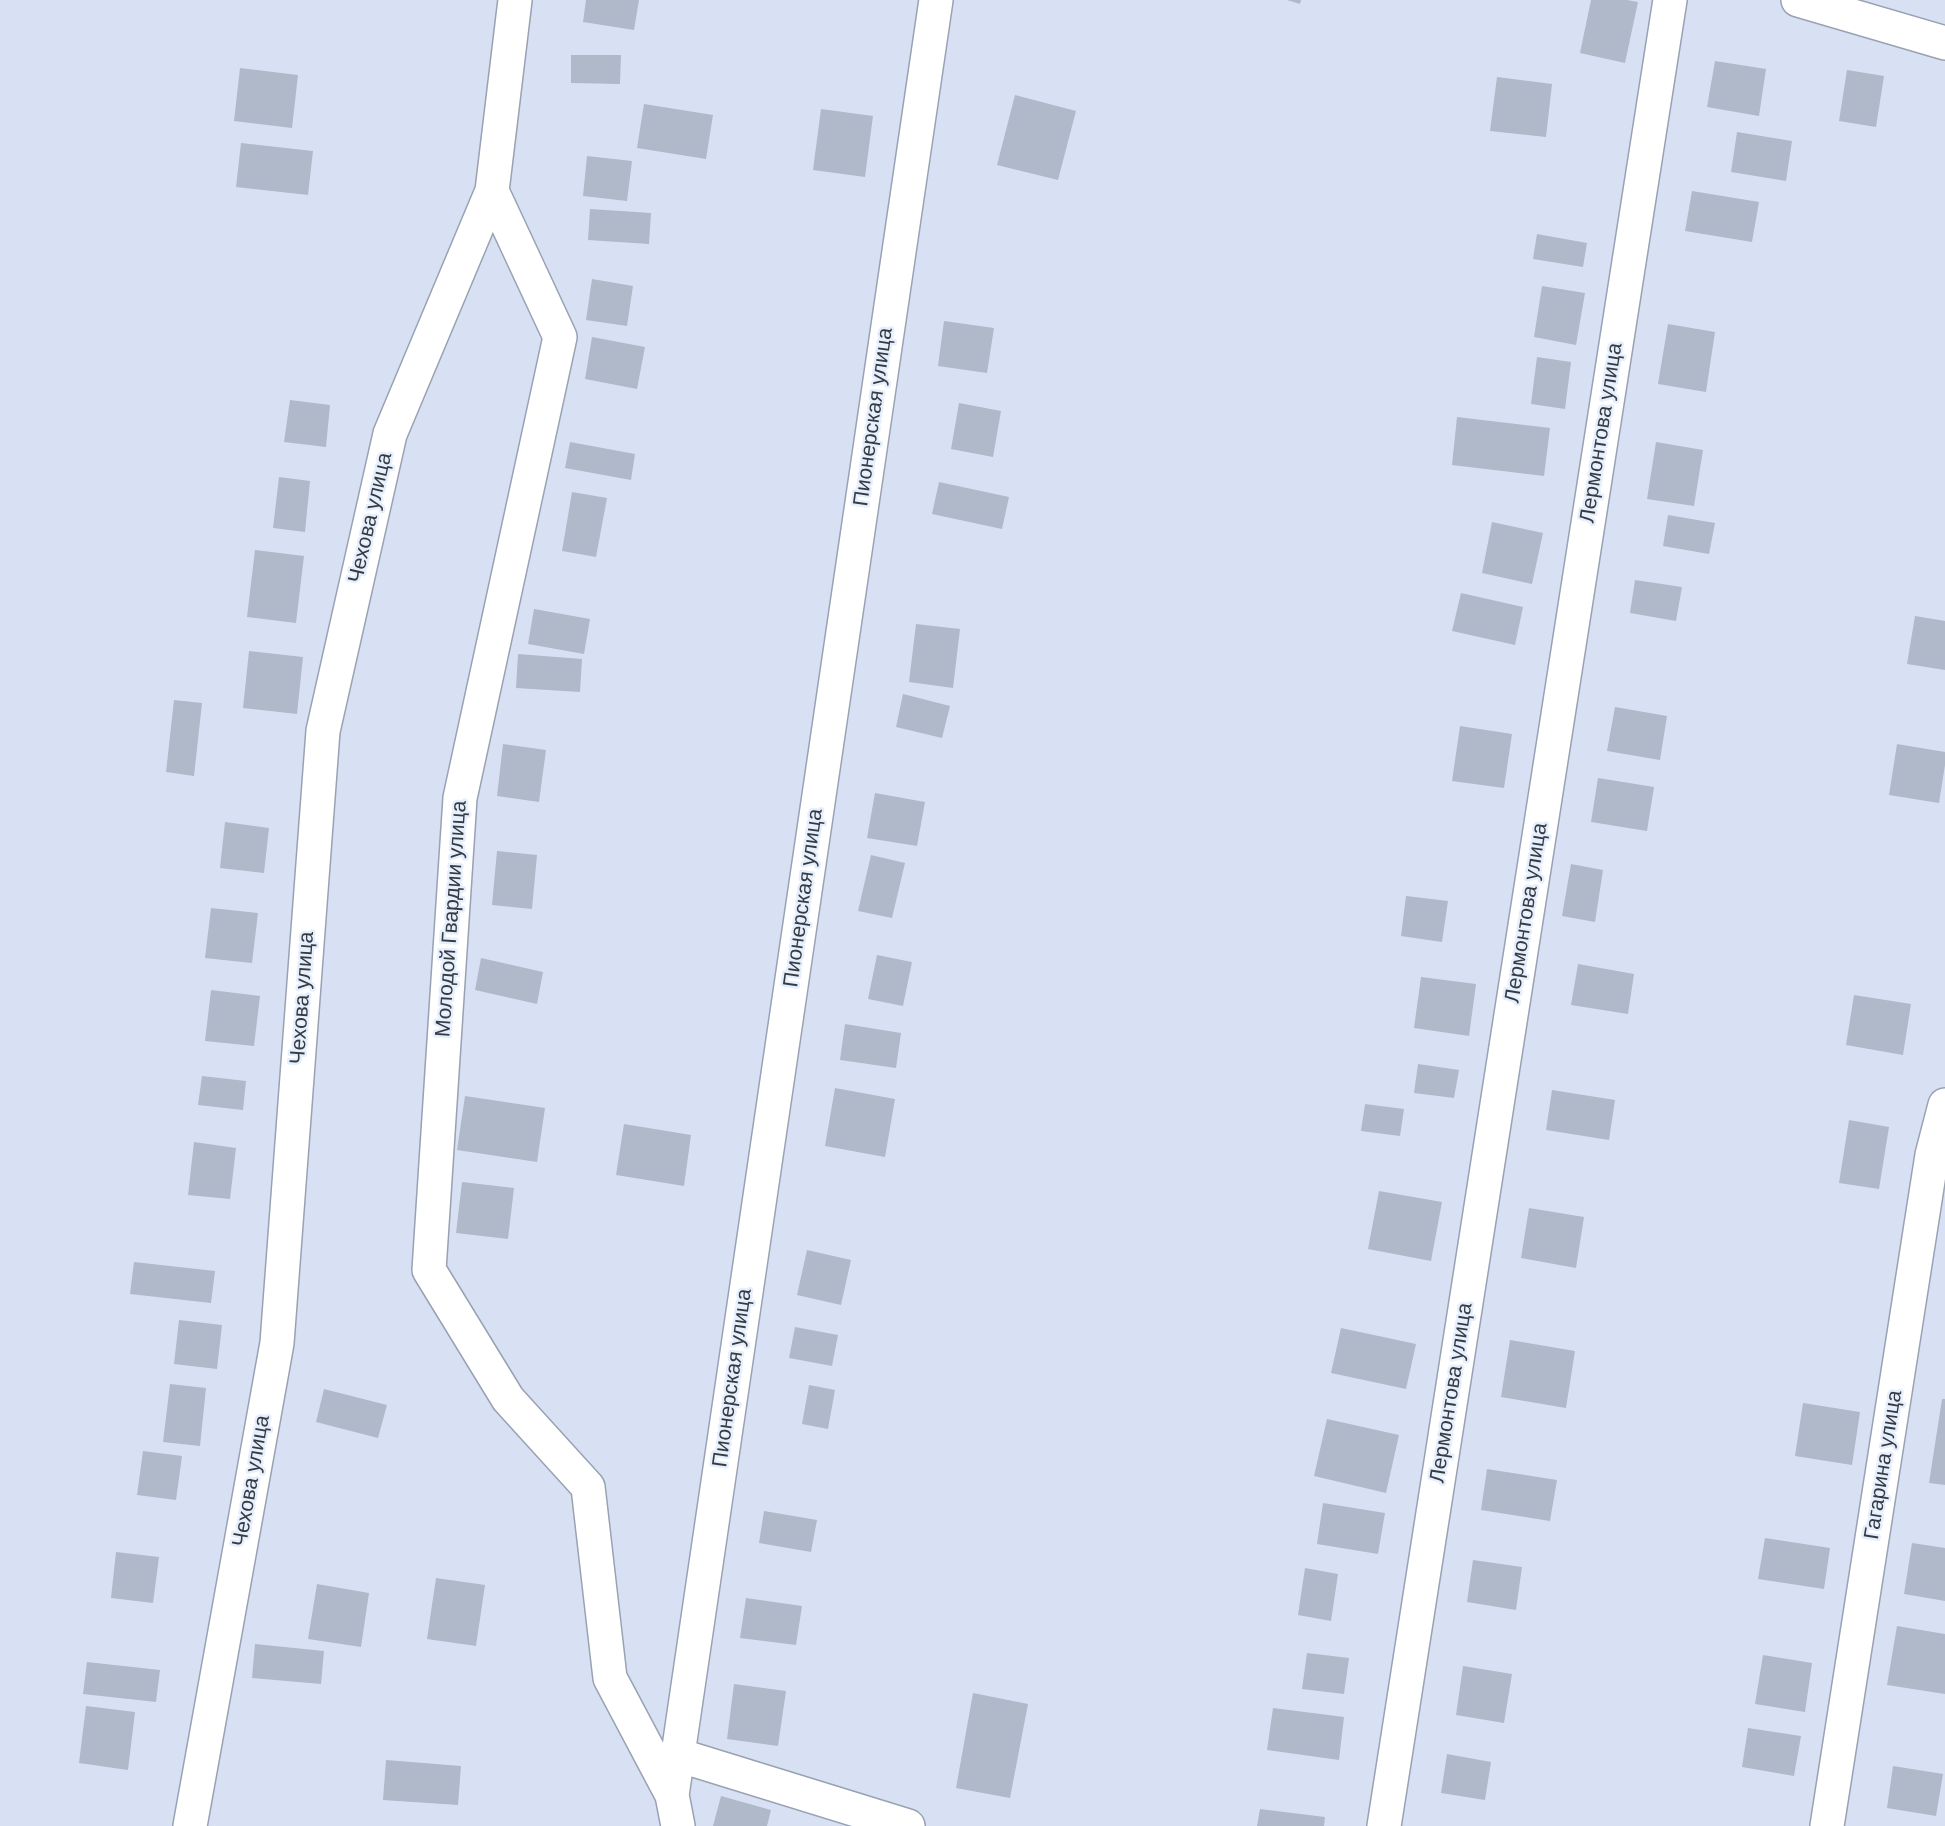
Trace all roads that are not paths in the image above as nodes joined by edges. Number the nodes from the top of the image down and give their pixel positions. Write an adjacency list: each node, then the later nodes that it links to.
1 (515, 0): 6 (street)
2 (936, 0): 8 (street, Пионерская улица)
3 (1670, 0): 12 (street, Лермонтова улица)
4 (1798, 0): 5 (street)
5 (1945, 43)
6 (492, 190): 9 (street, Молодой Гвардии улица); 10 (street, Чехова улица)
7 (1945, 1105): 13 (street, Гагарина улица)
8 (678, 1755): 9 (street, Пионерская улица); 11 (street)
9 (675, 1811)
10 (190, 1826)
11 (908, 1826)
12 (1384, 1826)
13 (1827, 1826)

